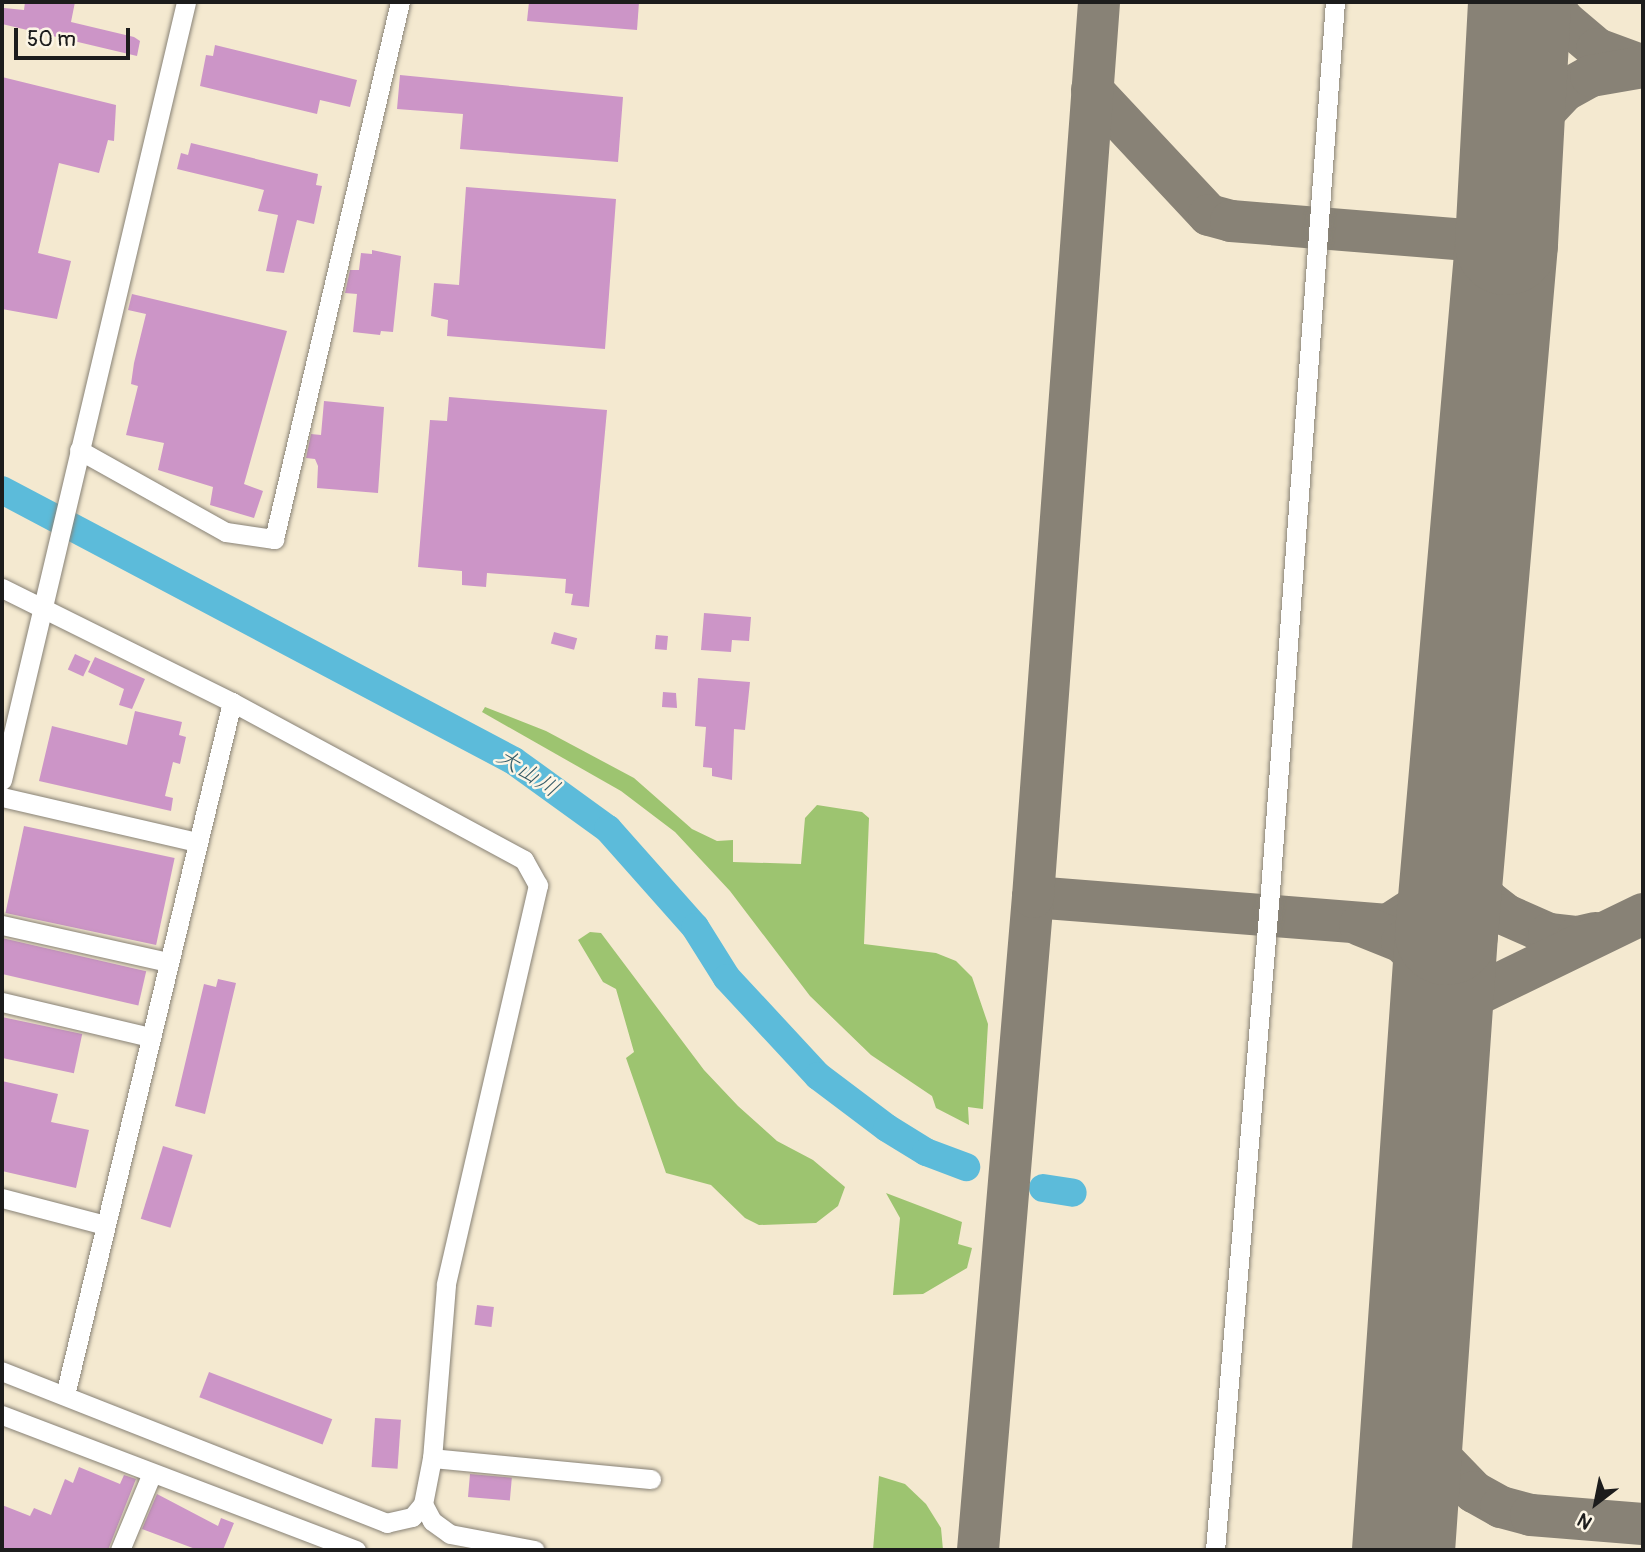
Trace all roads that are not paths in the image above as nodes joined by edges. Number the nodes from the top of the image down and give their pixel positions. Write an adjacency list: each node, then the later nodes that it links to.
1 (186, 2): 4 (street)
2 (400, 2): 4 (street)
3 (1335, 2): 28 (street)
4 (79, 450): 6 (street)
5 (2, 588): 6 (street)
6 (44, 597): 7 (street); 8 (street)
7 (232, 702): 11 (street); 21 (street)
8 (6, 740): 9 (street)
9 (2, 780)
10 (2, 797): 11 (street)
11 (198, 842): 13 (street)
12 (2, 925): 13 (street)
13 (168, 962): 15 (street)
14 (2, 1002): 15 (street)
15 (150, 1037): 17 (street)
16 (2, 1198): 17 (street)
17 (105, 1225): 19 (street)
18 (2, 1371): 19 (street)
19 (65, 1395): 24 (street)
20 (2, 1415): 22 (street)
21 (432, 1458): 23 (street); 24 (street)
22 (152, 1473): 25 (street); 26 (street)
23 (651, 1479)
24 (423, 1504): 27 (street)
25 (120, 1550)
26 (355, 1550)
27 (535, 1550)
28 (1216, 1550)

